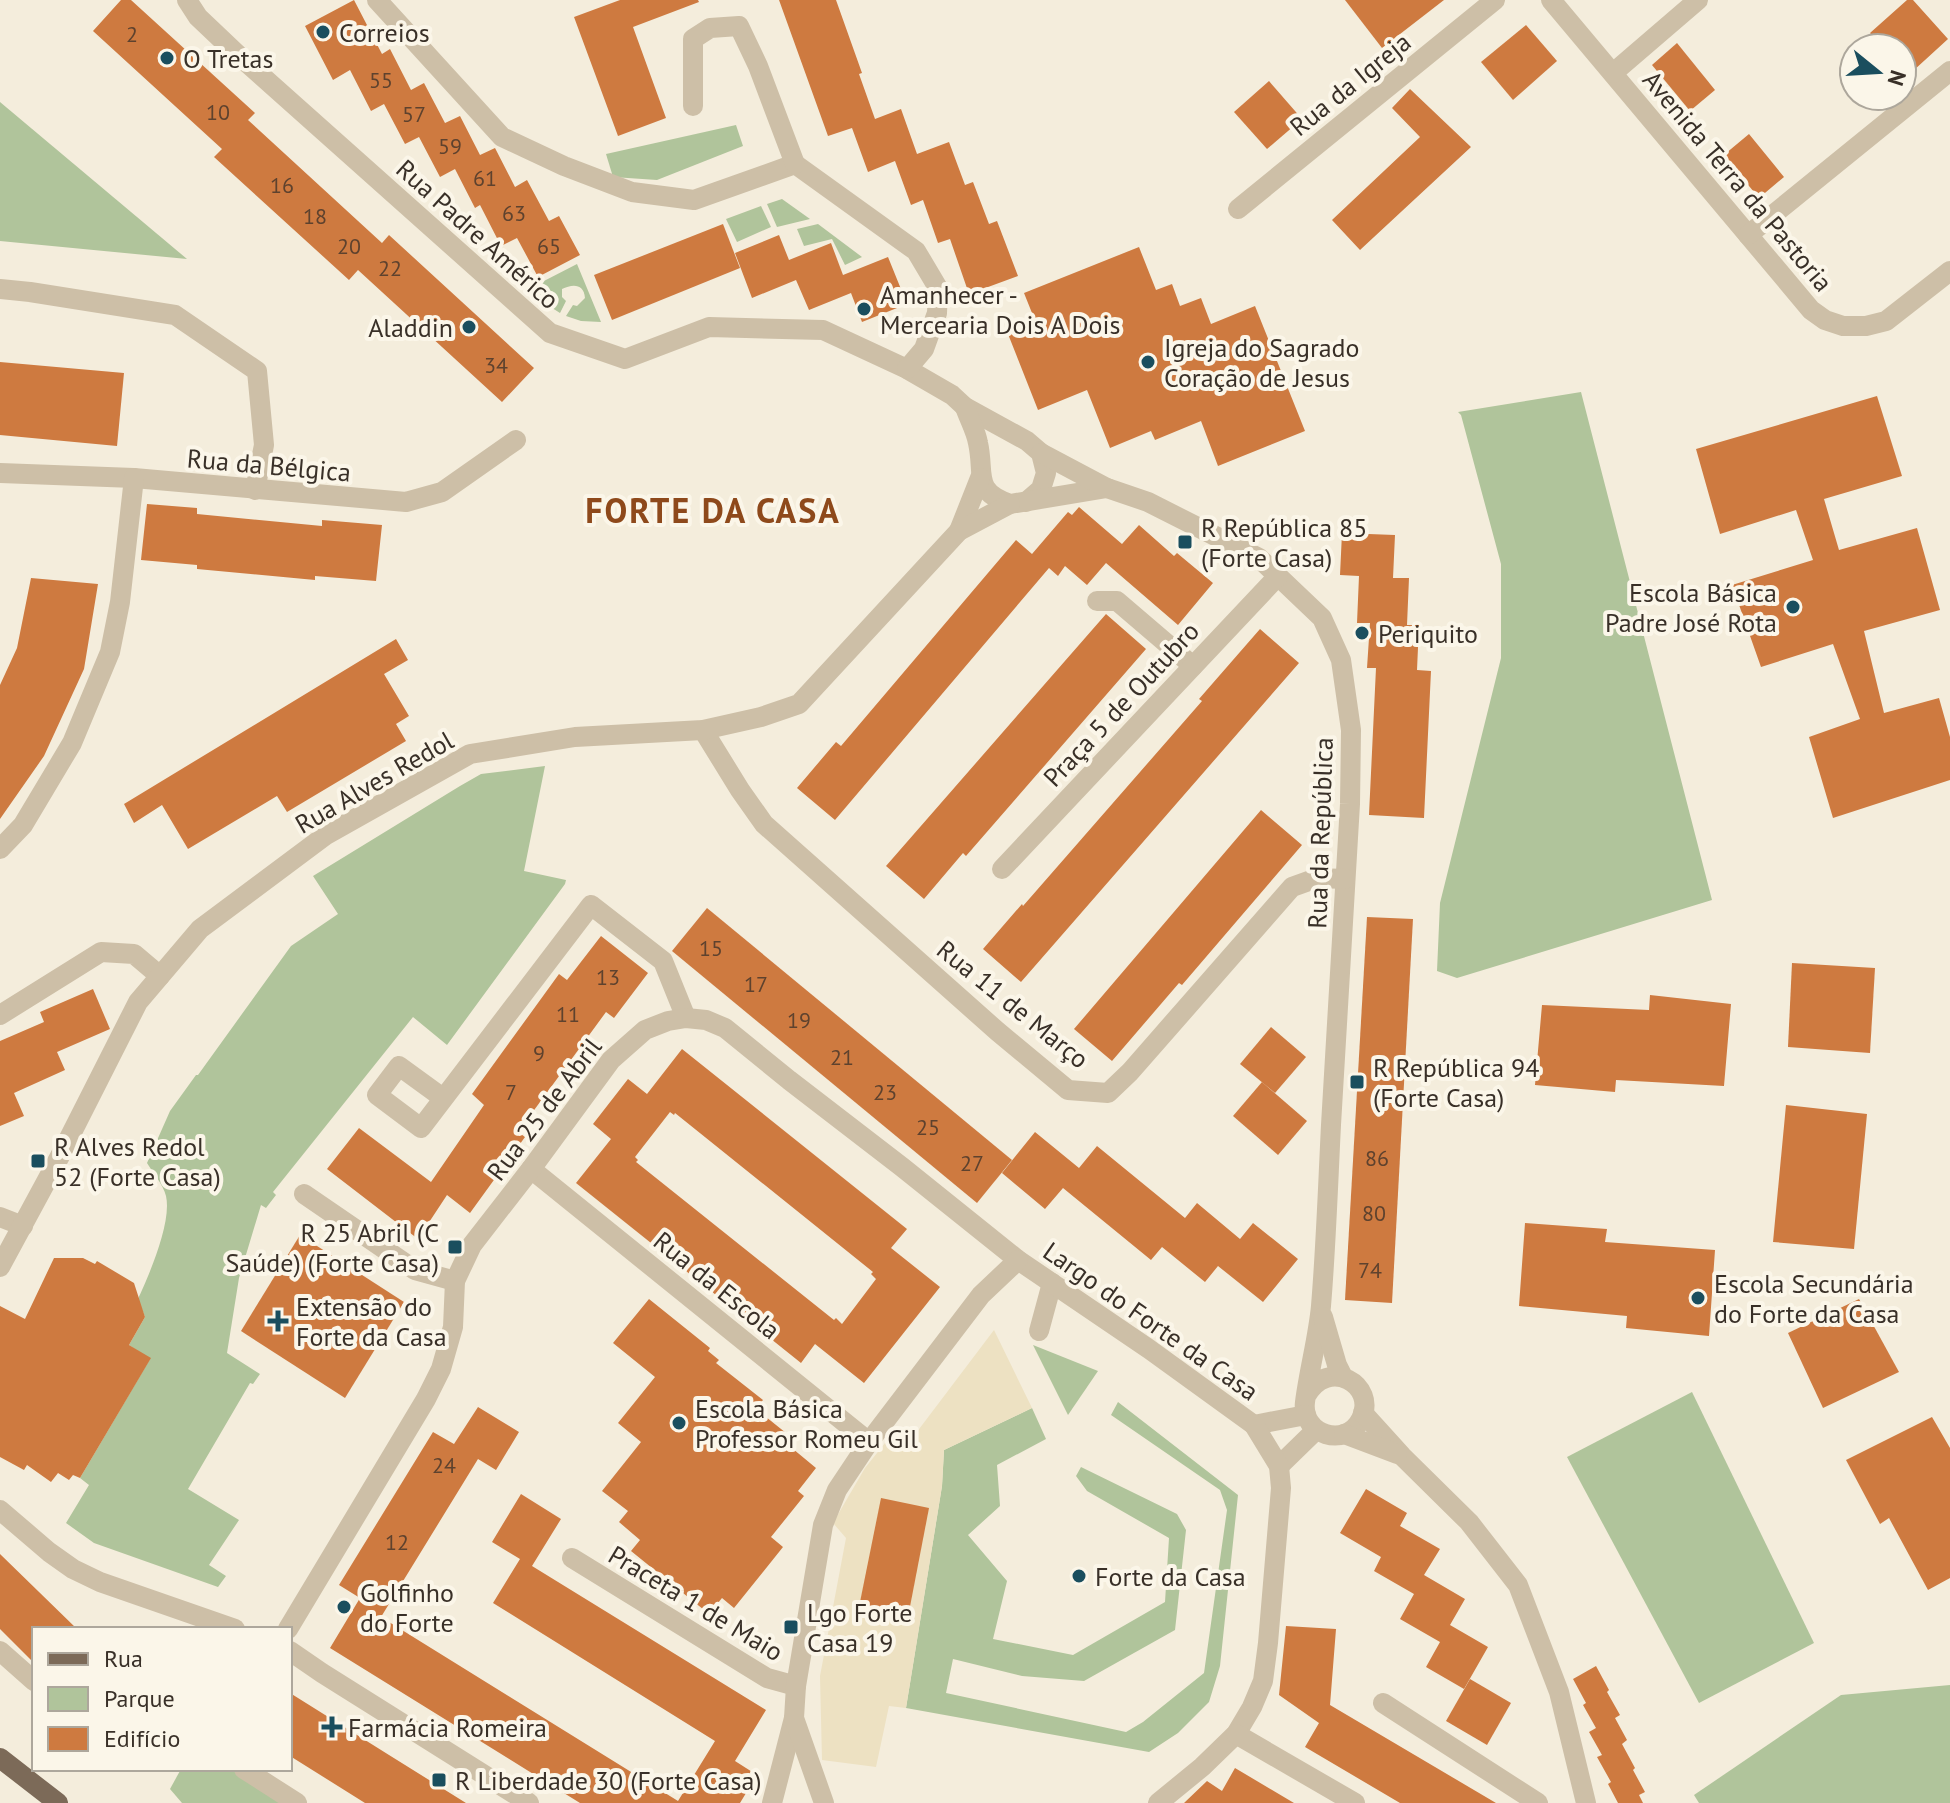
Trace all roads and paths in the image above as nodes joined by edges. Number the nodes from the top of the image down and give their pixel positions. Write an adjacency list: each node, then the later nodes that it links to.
1 (377, 0): 9 (street)
2 (1495, 0): 10 (street, Rua da Igreja)
3 (1551, 0): 7 (street, Avenida Terra da Pastoria)
4 (1698, 0): 7 (street)
5 (198, 6): 14 (street, Rua Padre Américo)
6 (1950, 71): 11 (street)
7 (1613, 73): 11 (street, Avenida Terra da Pastoria)
8 (693, 106): 9 (street)
9 (795, 164): 14 (street)
10 (1238, 209)
11 (1748, 235): 12 (street, Avenida Terra da Pastoria)
12 (1950, 271)
13 (0, 289): 22 (street)
14 (907, 369): 15 (street, Rua Padre Américo)
15 (965, 407): 17 (street, Rua Padre Américo); 19 (street)
16 (516, 440): 22 (street, Rua da Bélgica)
17 (1034, 447): 19 (street); 21 (street, Rua da República); 23 (street)
18 (0, 473): 20 (street, Rua da Bélgica)
19 (980, 473): 23 (street); 24 (street, Rua Alves Redol)
20 (134, 478): 22 (street, Rua da Bélgica); 29 (street)
21 (1107, 488): 23 (street, Rua da República); 25 (street, Rua da República)
22 (255, 490)
23 (1018, 503): 24 (street, Rua Alves Redol)
24 (959, 531): 28 (street, Rua Alves Redol)
25 (1278, 576): 27 (street, Praça 5 de Outubro); 31 (street, Rua da República)
26 (1097, 601): 27 (street)
27 (1193, 666): 30 (street, Praça 5 de Outubro)
28 (703, 730): 31 (street, Rua 11 de Março); 32 (street, Rua Alves Redol)
29 (0, 849)
30 (1002, 869)
31 (1345, 879): 44 (street, Rua da República)
32 (160, 976): 33 (street); 39 (street, Rua Alves Redol)
33 (0, 1015)
34 (686, 1018): 35 (street); 36 (street, Rua 25 de Abril); 40 (street)
35 (443, 1098)
36 (531, 1169): 42 (street, Rua 25 de Abril); 51 (street, Rua da Escola)
37 (304, 1194): 42 (street)
38 (0, 1217): 39 (street)
39 (23, 1226): 41 (street, Rua Alves Redol)
40 (1018, 1260): 43 (street, Largo do Forte da Casa); 51 (street, Largo do Forte da Casa)
41 (0, 1267)
42 (455, 1281): 57 (street, Rua 25 de Abril)
43 (1052, 1283): 45 (street); 49 (street, Largo do Forte da Casa)
44 (1321, 1309): 46 (street); 48 (street)
45 (1039, 1331)
46 (1343, 1377): 47 (street); 48 (street)
47 (1363, 1413): 50 (street); 52 (street)
48 (1309, 1414): 49 (street, Largo do Forte da Casa); 50 (street); 53 (street)
49 (1254, 1425): 53 (street, Largo do Forte da Casa)
50 (1344, 1434): 52 (street)
51 (869, 1442): 61 (street, Largo do Forte da Casa)
52 (1402, 1456): 77 (street)
53 (1279, 1466): 64 (street)
54 (0, 1510): 56 (street)
55 (572, 1558): 61 (street, Praceta 1 de Maio)
56 (225, 1627)
57 (289, 1627)
58 (0, 1651): 60 (street)
59 (292, 1652): 70 (street)
60 (32, 1679)
61 (796, 1686): 63 (street, Largo do Forte da Casa)
62 (1383, 1703): 76 (street)
63 (794, 1718): 66 (street, Largo do Forte da Casa); 73 (street, Largo do Forte da Casa)
64 (1236, 1734): 74 (street); 75 (street)
65 (0, 1758): 68 (main road)
66 (780, 1770): 71 (street, Largo do Forte da Casa); 72 (street, Largo do Forte da Casa)
67 (247, 1771): 69 (street)
68 (58, 1803)
69 (297, 1803)
70 (529, 1803)
71 (772, 1803)
72 (785, 1803)
73 (824, 1803)
74 (1158, 1803)
75 (1355, 1803)
76 (1538, 1803)
77 (1586, 1803)

